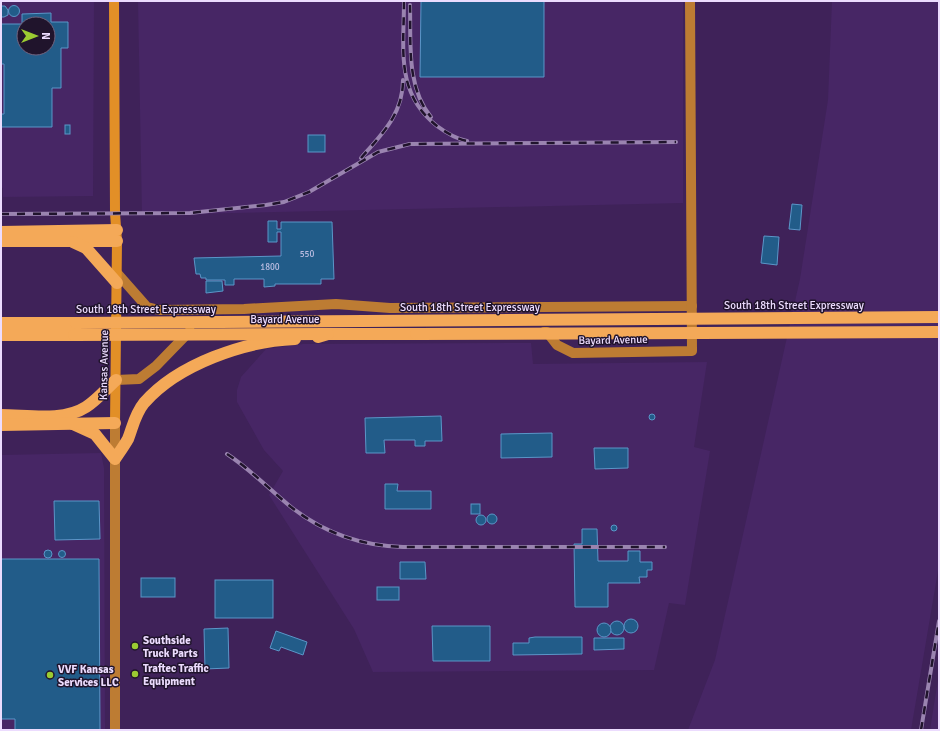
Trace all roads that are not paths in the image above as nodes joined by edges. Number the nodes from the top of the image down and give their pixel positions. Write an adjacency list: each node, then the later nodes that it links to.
1 (114, 1): 4 (main road, Kansas Avenue)
2 (690, 1): 8 (street, Bayard Avenue)
3 (1, 232): 4 (highway)
4 (117, 235): 6 (highway); 7 (main road, Kansas Avenue)
5 (1, 241): 6 (highway)
6 (72, 241): 7 (highway)
7 (117, 278): 8 (street); 14 (main road, Kansas Avenue)
8 (692, 306): 14 (street, Bayard Avenue)
9 (939, 317): 10 (highway, South 18th Street Expressway, bridge)
10 (1, 323)
11 (939, 332): 12 (highway, bridge)
12 (328, 334): 13 (highway, bridge); 19 (highway, bridge)
13 (3, 336)
14 (116, 380): 15 (highway); 16 (main road, Kansas Avenue)
15 (1, 415)
16 (115, 423): 17 (highway); 19 (street, Kansas Avenue)
17 (73, 424): 18 (highway); 19 (highway)
18 (1, 425)
19 (115, 459): 20 (street, Kansas Avenue)
20 (115, 730)

